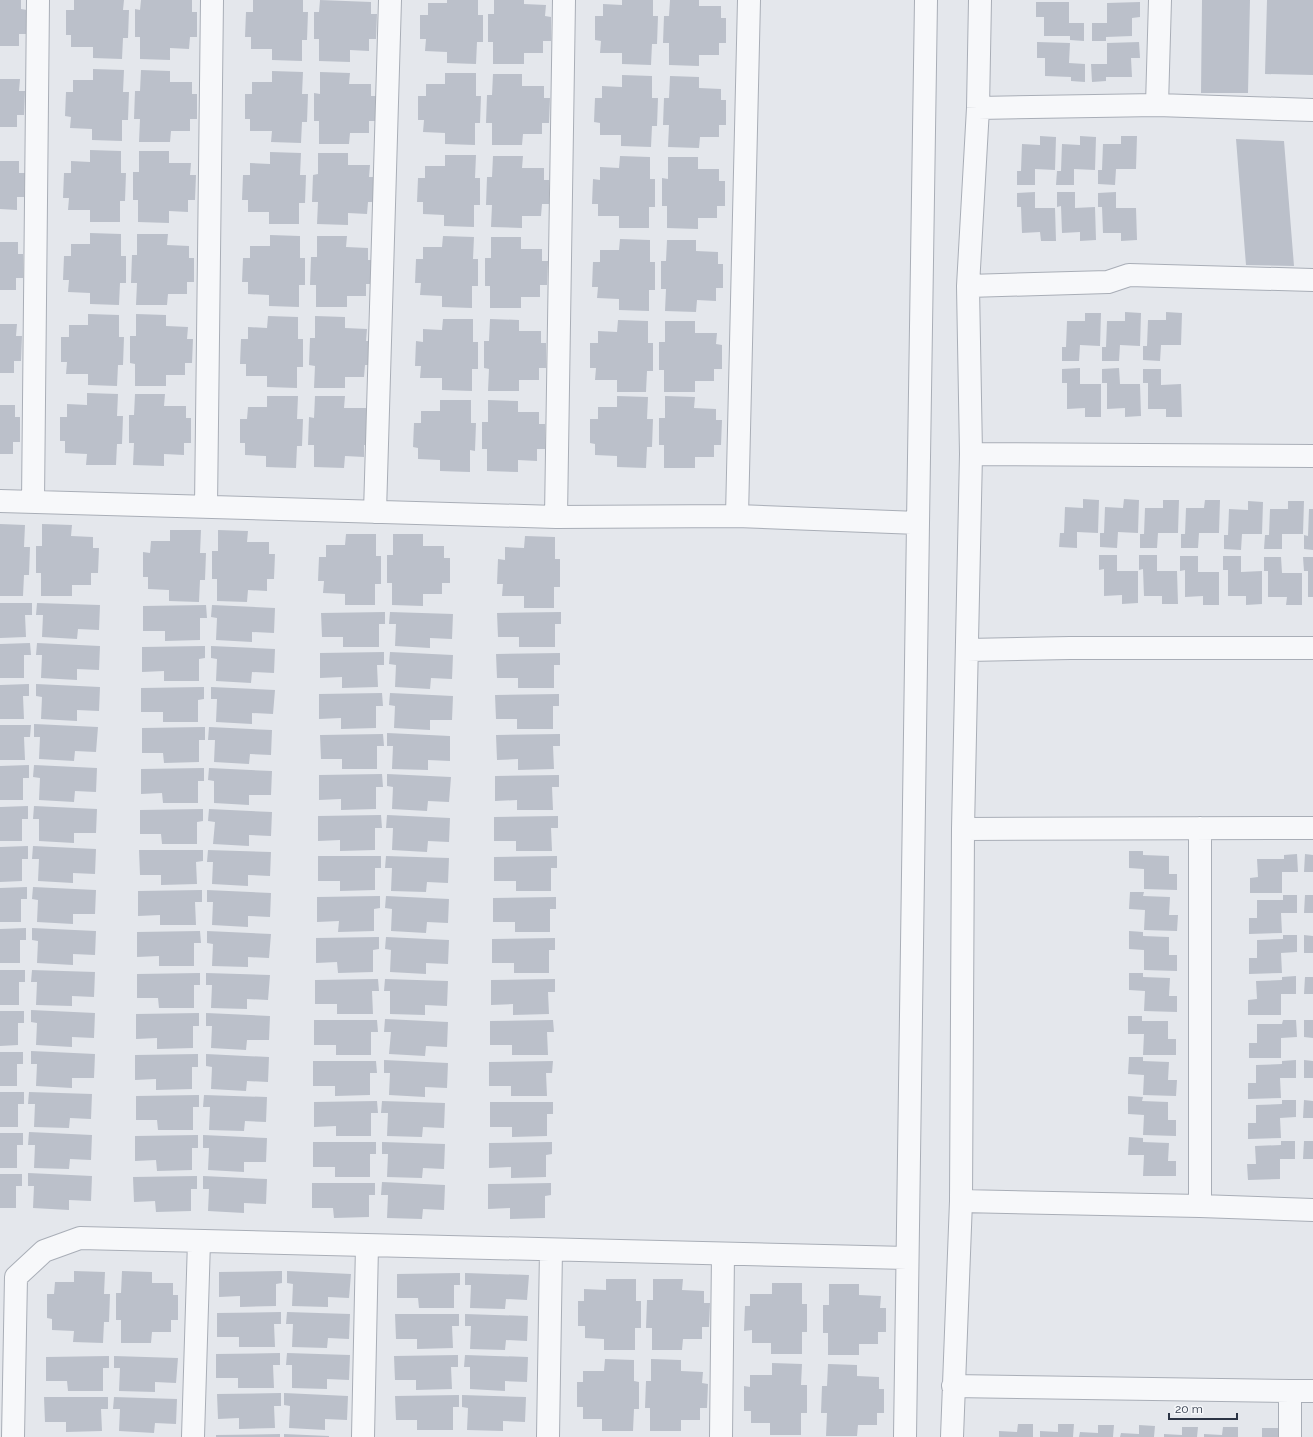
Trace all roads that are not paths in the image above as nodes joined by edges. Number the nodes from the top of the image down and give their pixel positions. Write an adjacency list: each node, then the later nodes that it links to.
1 (38, 0): 17 (street)
2 (212, 0): 18 (street)
3 (390, 0): 19 (street)
4 (564, 0): 21 (street)
5 (749, 0): 20 (street)
6 (926, 0): 22 (street)
7 (980, 0): 10 (street)
8 (1160, 0): 9 (street)
9 (1157, 105): 10 (street); 11 (street)
10 (978, 108): 13 (street)
11 (1313, 110)
12 (1313, 280): 13 (street)
13 (968, 286): 14 (street)
14 (971, 454): 15 (street); 24 (street)
15 (1313, 456)
16 (0, 501): 17 (street)
17 (33, 502): 18 (street)
18 (206, 507): 19 (street)
19 (375, 512): 21 (street)
20 (737, 516): 21 (street); 22 (street)
21 (556, 517)
22 (918, 523): 35 (street)
23 (1313, 648): 24 (street)
24 (967, 650): 27 (street)
25 (1200, 828): 26 (street); 27 (street); 29 (street)
26 (1313, 828)
27 (963, 829): 28 (street)
28 (961, 1201): 29 (street); 36 (street)
29 (1200, 1206): 30 (street)
30 (1313, 1210)
31 (198, 1241): 32 (street); 39 (street); 40 (street)
32 (367, 1246): 33 (street); 41 (street)
33 (552, 1250): 34 (street); 42 (street)
34 (723, 1254): 35 (street); 43 (street)
35 (907, 1258): 44 (street)
36 (953, 1386): 37 (street); 45 (street)
37 (1290, 1391): 38 (street); 46 (street)
38 (1313, 1391)
39 (13, 1437)
40 (194, 1437)
41 (363, 1437)
42 (548, 1437)
43 (721, 1437)
44 (905, 1437)
45 (952, 1437)
46 (1290, 1437)

